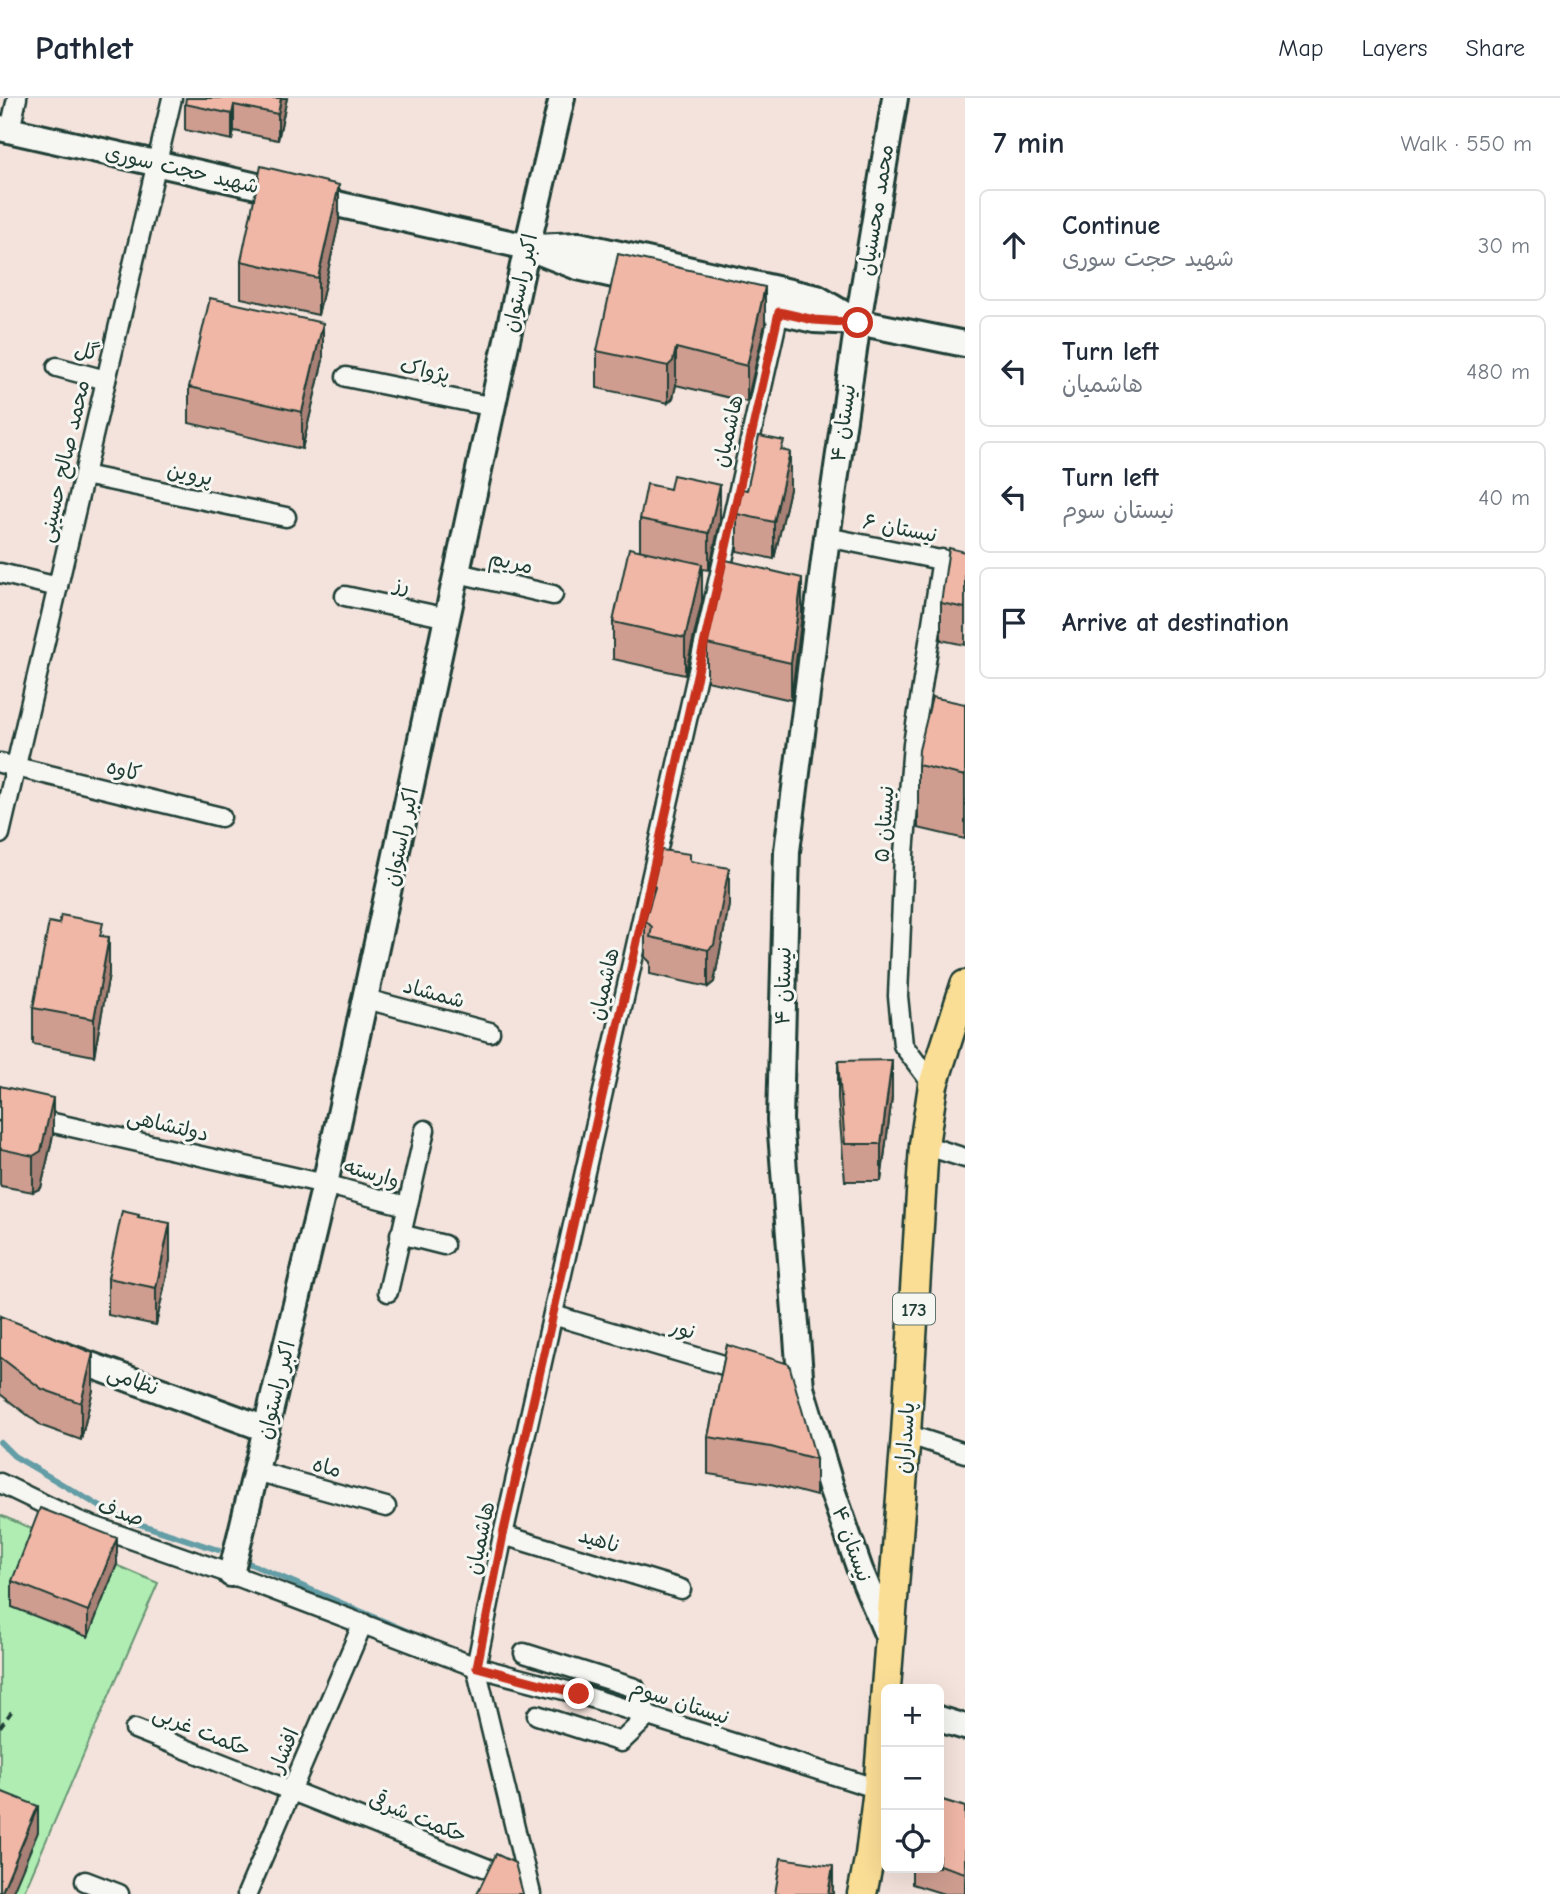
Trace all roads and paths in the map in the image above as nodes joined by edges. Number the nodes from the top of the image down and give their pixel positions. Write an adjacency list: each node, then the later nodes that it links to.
1 (17, 98): 5 (street)
2 (172, 98): 6 (street, محمد صالح حسینی)
3 (562, 98): 7 (street, اکبر راستوان)
4 (895, 98): 9 (street, محمد محسنیان)
5 (5, 129): 6 (street, شهید حجت سوری)
6 (157, 163): 7 (street, شهید حجت سوری); 13 (street, محمد صالح حسینی)
7 (527, 247): 8 (street, شهید حجت سوری); 9 (street, شهید حجت سوری); 14 (street, اکبر راستوان)
8 (779, 312): 9 (street, شهید حجت سوری); 43 (street, هاشمیان)
9 (858, 323): 10 (street, شهید حجت سوری); 17 (street, نیستان ۴)
10 (965, 344)
11 (57, 367): 13 (street, گل)
12 (346, 377): 14 (street, پژواک)
13 (106, 380): 15 (street, محمد صالح حسینی)
14 (494, 407): 21 (street, اکبر راستوان)
15 (84, 475): 16 (street, پروین); 22 (street, محمد صالح حسینی)
16 (286, 517)
17 (827, 537): 18 (street, نیستان ۶); 56 (street, نیستان ۴)
18 (942, 559): 19 (street, نیستان ۶); 33 (street, نیستان ۵)
19 (965, 565)
20 (0, 573): 22 (street)
21 (458, 573): 23 (street, مریم); 25 (street, اکبر راستوان)
22 (58, 587): 26 (street, محمد صالح حسینی)
23 (553, 595)
24 (345, 596): 25 (street, رز)
25 (448, 618): 30 (street, اکبر راستوان)
26 (8, 765): 27 (street, کاوه); 28 (street, محمد صالح حسینی)
27 (221, 817)
28 (0, 835)
29 (965, 985): 31 (main road, پاسداران / 173)
30 (366, 999): 32 (street, شمشاد); 38 (street, اکبر راستوان)
31 (960, 1013): 33 (main road, پاسداران / 173)
32 (490, 1032)
33 (933, 1085): 36 (main road, پاسداران / 173)
34 (0, 1111): 38 (street, دولتشاهی)
35 (425, 1130): 39 (street, وارسته)
36 (924, 1145): 37 (street); 47 (main road, پاسداران / 173)
37 (965, 1158)
38 (326, 1184): 39 (street, وارسته); 46 (street, اکبر راستوان)
39 (406, 1206): 40 (street, وارسته)
40 (400, 1234): 41 (street); 42 (street, وارسته)
41 (444, 1245)
42 (388, 1292)
43 (553, 1315): 45 (street, نور); 52 (street, هاشمیان)
44 (0, 1332): 46 (street, نظامی)
45 (762, 1376)
46 (266, 1429): 49 (street, اکبر راستوان)
47 (906, 1434): 48 (street); 56 (main road, پاسداران / 173)
48 (965, 1453)
49 (256, 1471): 51 (street, ماه); 53 (street, اکبر راستوان)
50 (0, 1483): 53 (street, صدف)
51 (386, 1507)
52 (503, 1535): 54 (street, ناهید); 58 (street, هاشمیان)
53 (231, 1574): 55 (street, نیستان سوم)
54 (681, 1589)
55 (363, 1623): 58 (street, نیستان سوم); 69 (street, افشار)
56 (889, 1639): 59 (main road, پاسداران / 173)
57 (524, 1653): 62 (street)
58 (477, 1667): 62 (street, نیستان سوم); 71 (street)
59 (886, 1684)
60 (12, 1711): 64 (path)
61 (537, 1715): 62 (street)
62 (648, 1716): 68 (street, نیستان سوم)
63 (944, 1721): 65 (street)
64 (0, 1727)
65 (965, 1727)
66 (135, 1729): 69 (street, حکمت غربی)
67 (881, 1747): 68 (main road, پاسداران / 173)
68 (878, 1789): 74 (main road, پاسداران / 173)
69 (291, 1791): 71 (street, حکمت شرقی); 73 (street, افشار)
70 (85, 1881): 72 (street)
71 (530, 1890)
72 (119, 1894)
73 (247, 1894)
74 (862, 1894)

